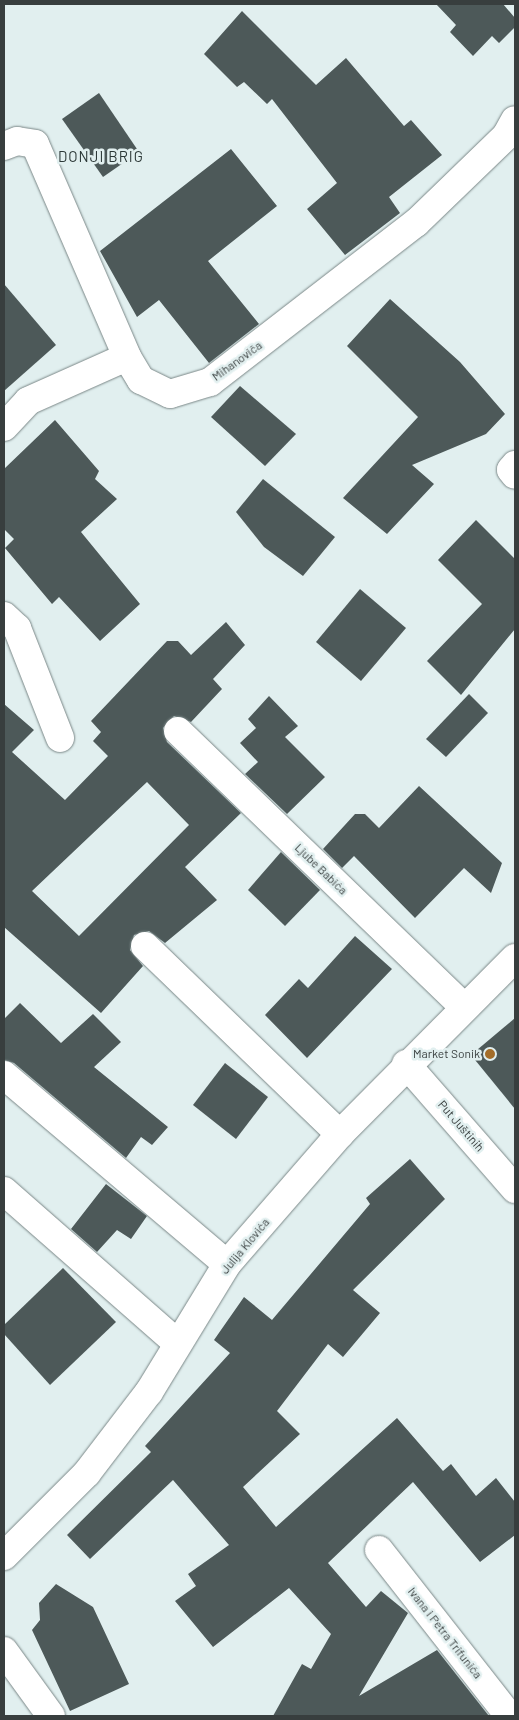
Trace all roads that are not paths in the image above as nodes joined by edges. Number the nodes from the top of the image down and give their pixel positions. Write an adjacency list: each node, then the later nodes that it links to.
1 (515, 120): 3 (street, Mihanoviča)
2 (4, 146): 3 (street, Mihanoviča)
3 (127, 357): 4 (street)
4 (4, 427)
5 (515, 465): 6 (street)
6 (515, 476)
7 (4, 616): 9 (street)
8 (178, 731): 12 (street, Ljube Babića)
9 (60, 738)
10 (145, 946): 15 (street)
11 (515, 958): 12 (street, Julija Klovića)
12 (464, 1007): 13 (street, Julija Klovića)
13 (406, 1064): 15 (street, Julija Klovića); 16 (street, Put Juštinih)
14 (4, 1075): 18 (street)
15 (340, 1134): 18 (street, Julija Klovića)
16 (515, 1189)
17 (4, 1191): 19 (street)
18 (227, 1264): 19 (street, Julija Klovića)
19 (177, 1343): 21 (street, Julija Klovića)
20 (379, 1550): 24 (street, Ivana i Petra Trifunića)
21 (4, 1556)
22 (4, 1651): 23 (street)
23 (51, 1716)
24 (509, 1716)

